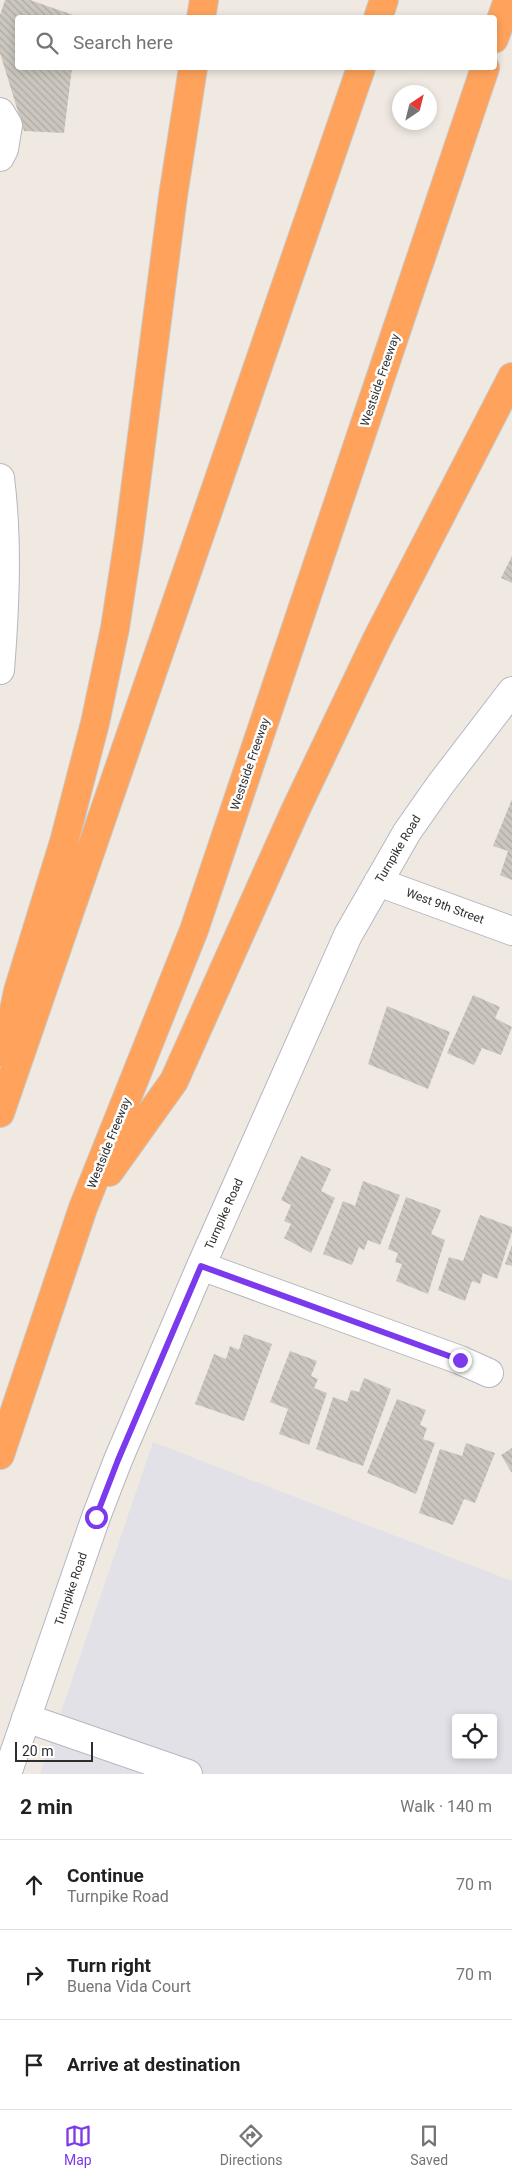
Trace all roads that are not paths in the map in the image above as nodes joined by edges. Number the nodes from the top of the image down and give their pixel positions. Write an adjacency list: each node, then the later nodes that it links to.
1 (204, 0): 4 (highway)
2 (384, 0): 5 (highway)
3 (508, 0): 6 (highway)
4 (202, 15)
5 (379, 15)
6 (497, 31)
7 (193, 70): 18 (highway)
8 (360, 70): 19 (highway)
9 (484, 70): 20 (highway, Westside Freeway)
10 (0, 112): 11 (street)
11 (0, 157)
12 (512, 376): 20 (highway)
13 (0, 478): 14 (street)
14 (0, 670)
15 (512, 691): 16 (street, Turnpike Road)
16 (378, 882): 17 (street, West 9th Street); 21 (street, Turnpike Road)
17 (512, 931)
18 (0, 1079)
19 (0, 1113)
20 (83, 1208): 23 (highway, Westside Freeway)
21 (201, 1266): 22 (street); 24 (street, Turnpike Road)
22 (489, 1373)
23 (0, 1455)
24 (26, 1718): 25 (street, Turnpike Road); 26 (street)
25 (7, 1774)
26 (188, 1774)

